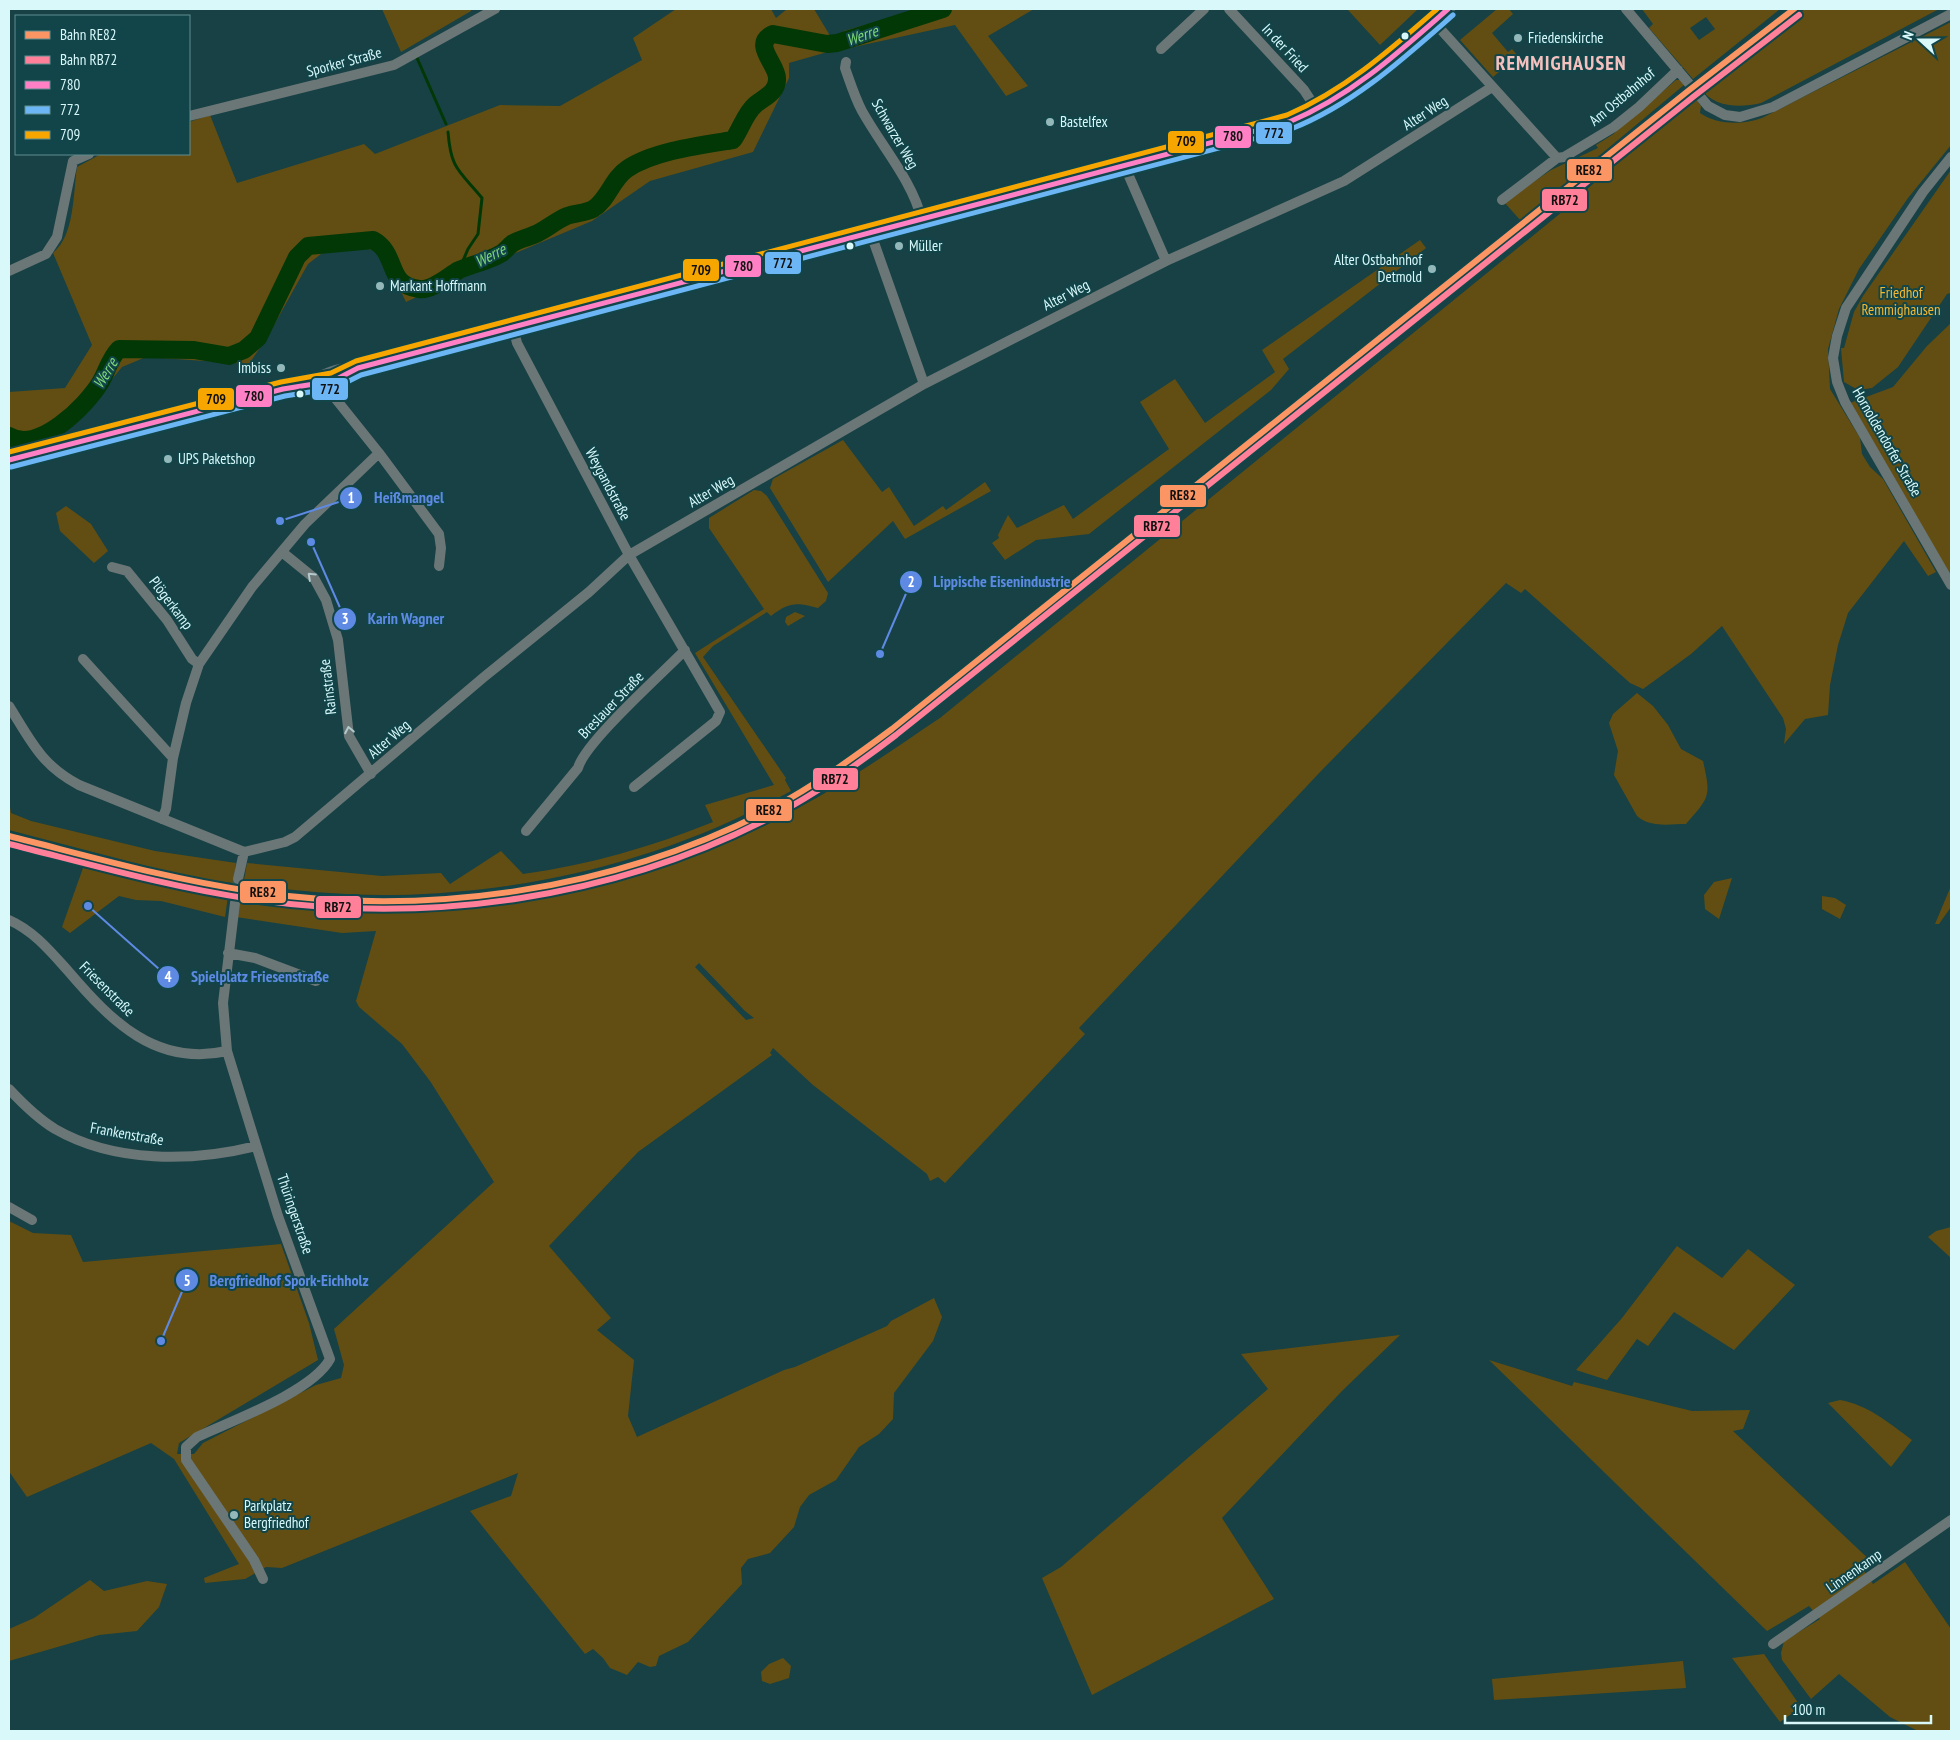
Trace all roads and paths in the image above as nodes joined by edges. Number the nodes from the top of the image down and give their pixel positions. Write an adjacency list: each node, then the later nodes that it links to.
1 (495, 9): 13 (street, Sporker Straße)
2 (1204, 9): 8 (street)
3 (1229, 9): 12 (street, In der Fried)
4 (1448, 9): 7 (main road)
5 (1626, 9): 10 (street)
6 (1951, 14): 10 (street)
7 (1434, 22): 11 (street); 12 (main road)
8 (1162, 49)
9 (846, 62): 19 (street, Schwarzer Weg)
10 (1678, 70): 15 (street, Am Ostbahnhof)
11 (1492, 87): 15 (street); 21 (street, Alter Weg)
12 (1317, 110): 17 (main road)
13 (190, 116)
14 (86, 155): 22 (street)
15 (1557, 158): 18 (street, Am Ostbahnhof)
16 (1951, 158): 32 (street, Hornoldendorfer Straße)
17 (1124, 167): 19 (main road); 21 (street)
18 (1502, 200)
19 (922, 220): 20 (main road)
20 (871, 234): 23 (main road); 25 (street)
21 (1166, 261): 25 (street, Alter Weg)
22 (9, 271)
23 (513, 327): 24 (main road); 29 (street, Weygandstraße)
24 (323, 380): 26 (street); 27 (main road)
25 (924, 384): 29 (street, Alter Weg)
26 (379, 453): 28 (street); 30 (street)
27 (9, 460)
28 (282, 552): 35 (street); 38 (street, Rainstraße, one-way to 28)
29 (628, 555): 33 (street, Weygandstraße); 38 (street, Alter Weg)
30 (439, 566)
31 (112, 567): 35 (street, Plögerkamp)
32 (1951, 585)
33 (685, 650): 39 (street, Weygandstraße); 41 (street, Breslauer Straße)
34 (83, 659): 37 (street)
35 (199, 664): 37 (street)
36 (9, 706): 40 (street)
37 (173, 758): 40 (street)
38 (371, 774): 42 (street, Alter Weg)
39 (634, 787)
40 (162, 819): 42 (street)
41 (526, 831)
42 (244, 852): 43 (street)
43 (238, 879)
44 (234, 903): 46 (street, Thüringerstraße)
45 (9, 920): 48 (street, Friesenstraße)
46 (228, 953): 47 (street); 48 (street, Thüringerstraße)
47 (316, 981)
48 (227, 1051): 50 (street, Thüringerstraße)
49 (9, 1089): 50 (street, Frankenstraße)
50 (256, 1146): 54 (street, Thüringerstraße)
51 (9, 1207): 52 (street)
52 (32, 1220)
53 (1951, 1520): 55 (street, Linnenkamp)
54 (263, 1579)
55 (1773, 1644)

